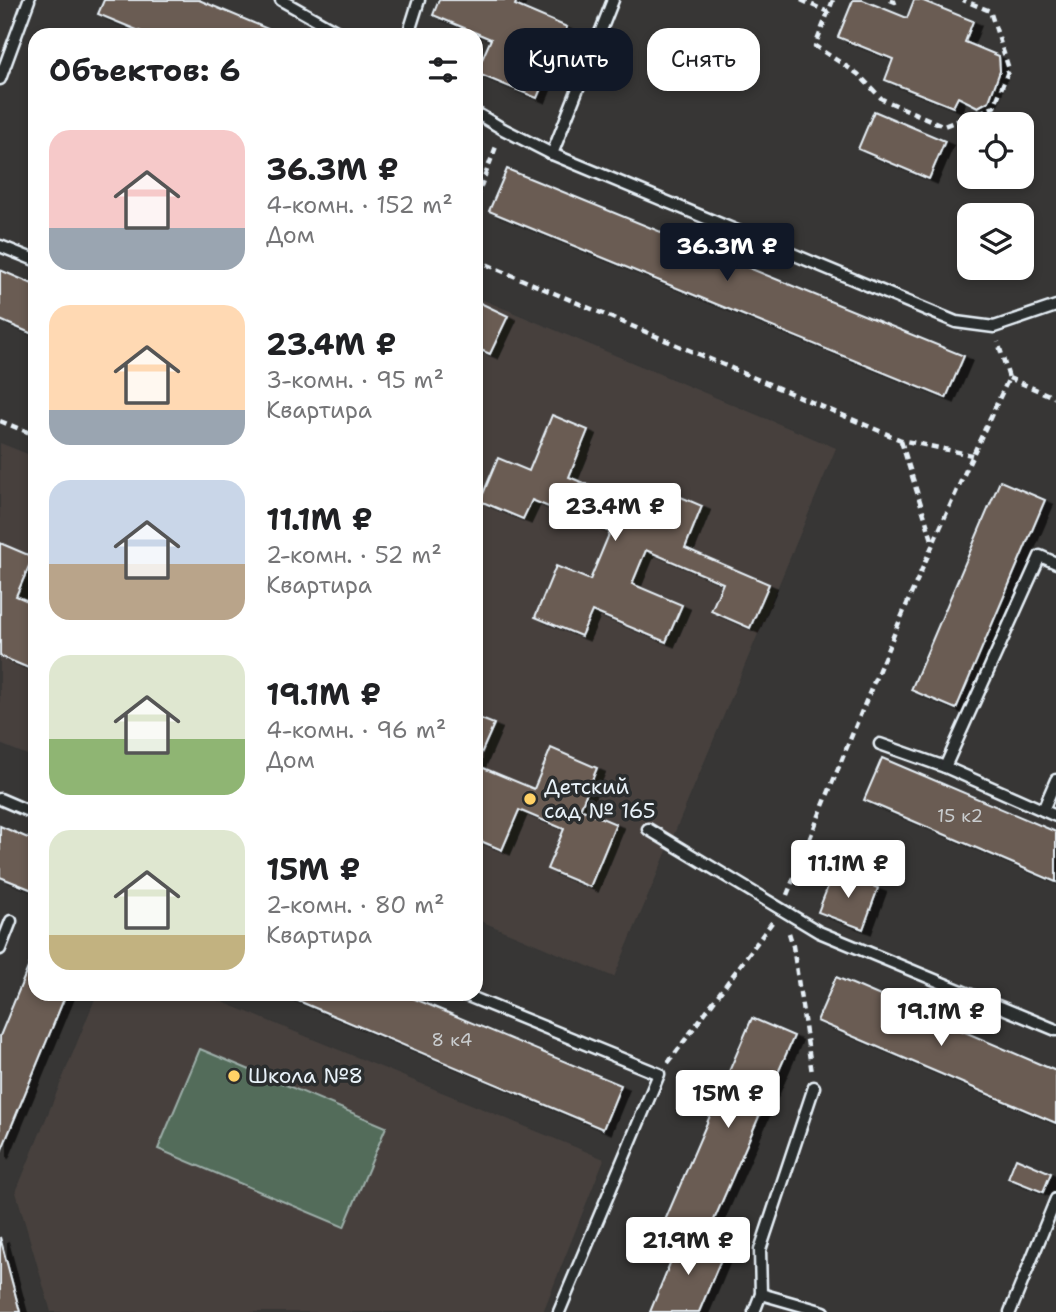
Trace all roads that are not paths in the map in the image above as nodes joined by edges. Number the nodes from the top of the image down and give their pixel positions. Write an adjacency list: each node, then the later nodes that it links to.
1 (29, 0): 7 (lane)
2 (281, 0): 5 (lane)
3 (419, 0): 6 (lane)
4 (613, 0): 9 (lane)
5 (331, 28)
6 (410, 28)
7 (0, 79)
8 (483, 117): 9 (lane)
9 (552, 154): 12 (lane)
10 (0, 246): 11 (lane)
11 (28, 257)
12 (1056, 306)
13 (1056, 563): 15 (lane)
14 (880, 744): 15 (lane)
15 (944, 767): 18 (lane)
16 (1056, 780): 18 (lane)
17 (0, 799): 19 (lane)
18 (1043, 810): 20 (lane)
19 (28, 811)
20 (1056, 816)
21 (648, 829): 25 (lane)
22 (11, 921): 23 (lane)
23 (0, 949)
24 (480, 1001): 29 (lane)
25 (1056, 1030)
26 (814, 1087): 28 (lane)
27 (1056, 1199): 32 (lane)
28 (761, 1294): 30 (lane); 31 (lane)
29 (559, 1312)
30 (754, 1312)
31 (824, 1312)
32 (1010, 1312)

